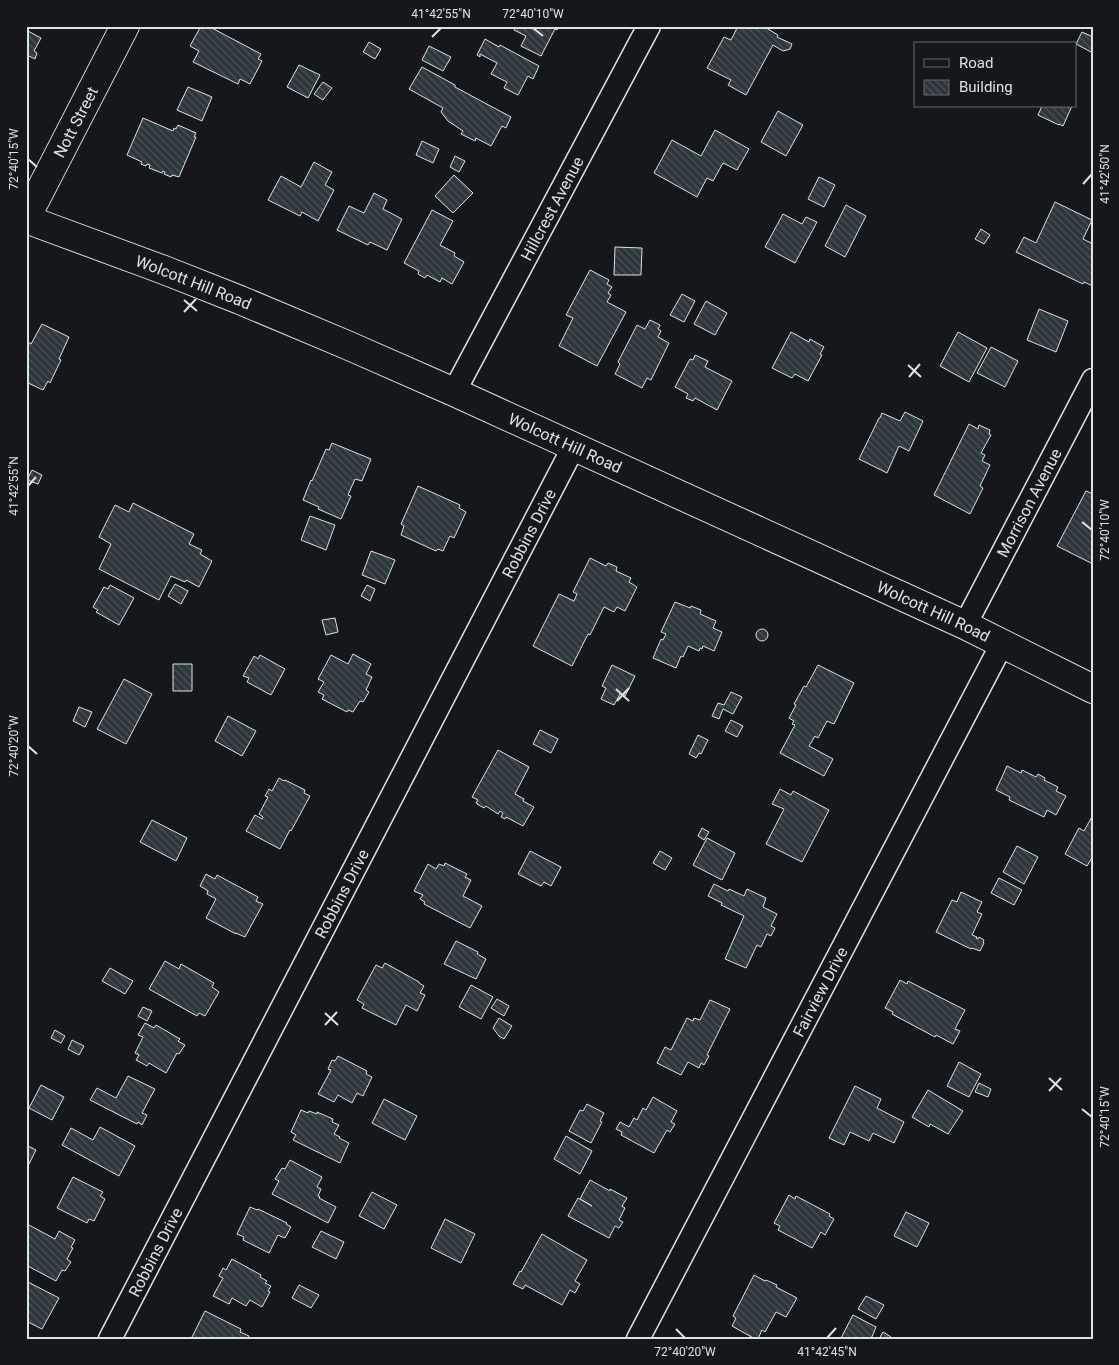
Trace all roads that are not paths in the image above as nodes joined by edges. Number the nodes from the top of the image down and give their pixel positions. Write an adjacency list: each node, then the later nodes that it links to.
1 (125, 26): 3 (street, Nott Street)
2 (649, 26): 5 (street, Hillcrest Avenue)
3 (26, 218): 5 (street, Wolcott Hill Road)
4 (1093, 380): 7 (street, Morrison Avenue)
5 (454, 392): 6 (street, Wolcott Hill Road)
6 (574, 446): 7 (street, Wolcott Hill Road); 10 (street, Robbins Drive)
7 (965, 626): 8 (street, Wolcott Hill Road)
8 (1002, 644): 9 (street, Wolcott Hill Road); 11 (street, Fairview Drive)
9 (1093, 689)
10 (110, 1339)
11 (638, 1339)

